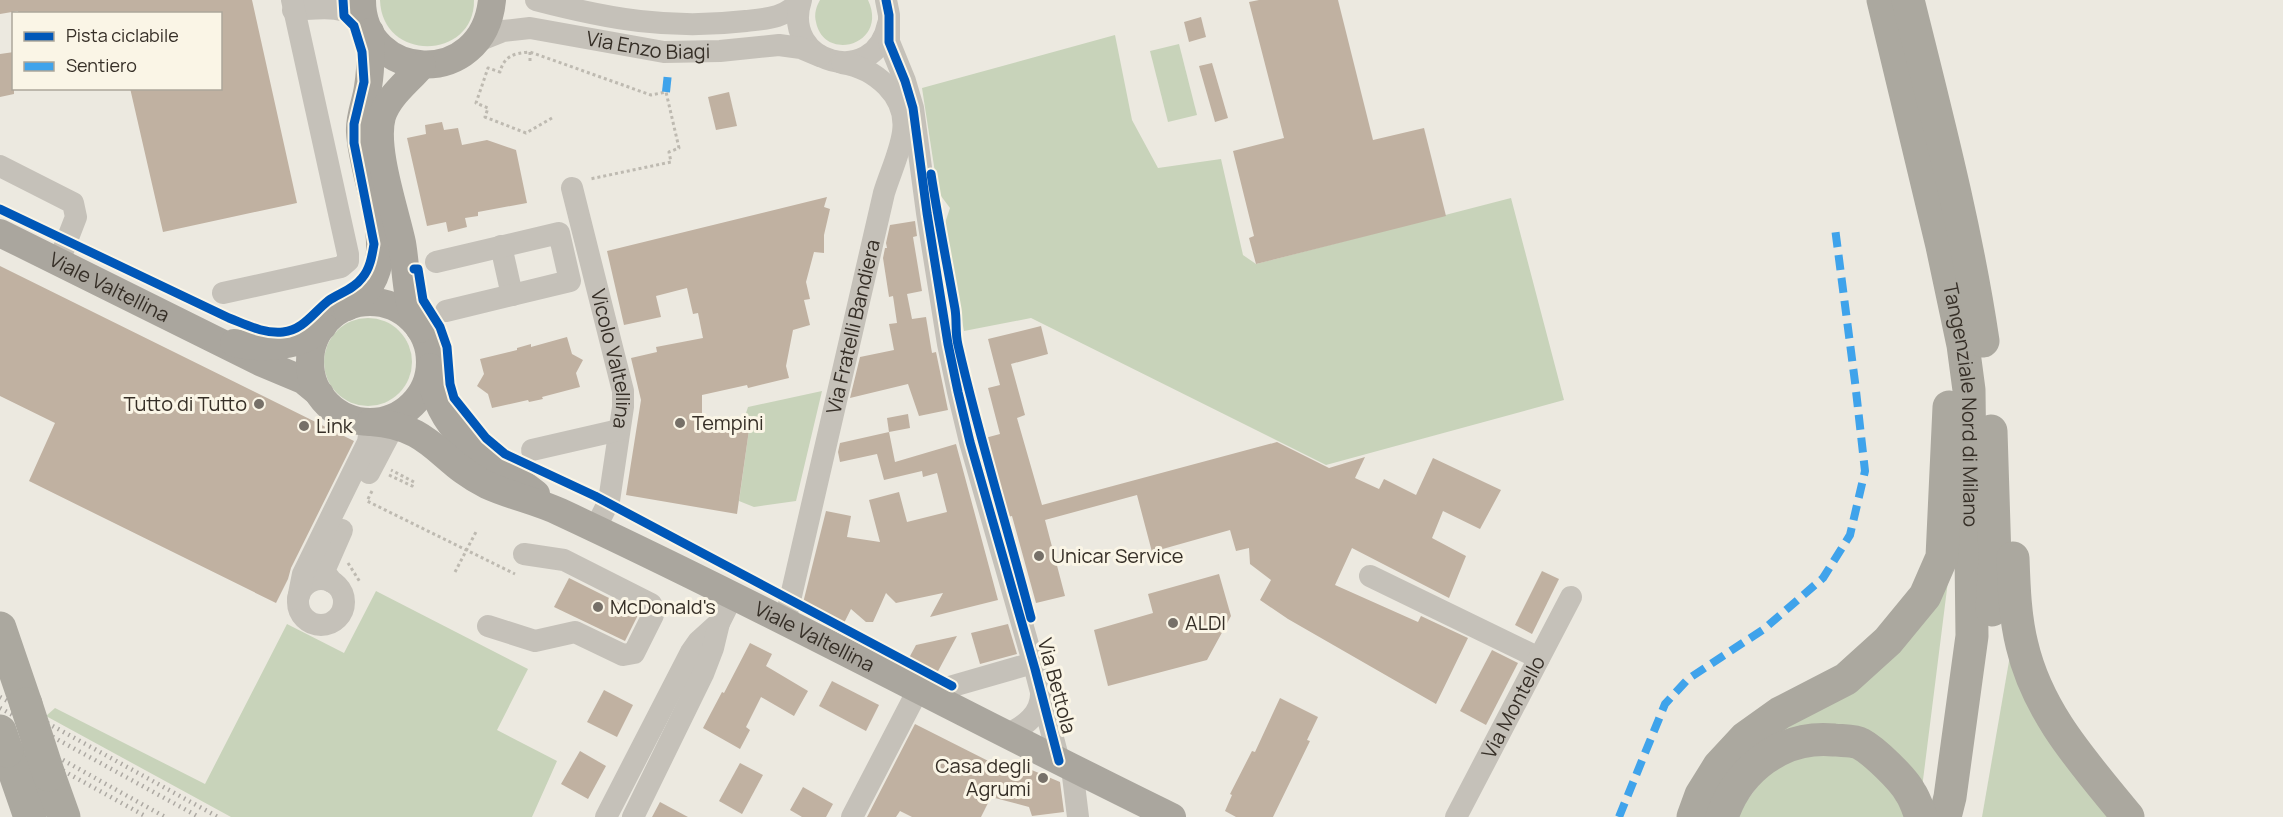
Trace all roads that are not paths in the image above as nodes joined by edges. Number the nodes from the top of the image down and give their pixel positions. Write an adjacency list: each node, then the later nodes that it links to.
1 (492, 0): 11 (main road)
2 (536, 0): 3 (street, Via Enzo Biagi)
3 (801, 0): 12 (street)
4 (886, 0): 10 (street, Via Bettola)
5 (901, 0): 10 (street)
6 (1883, 0): 30 (highway, Tangenziale Nord di Milano)
7 (1908, 0): 32 (highway, Tangenziale Nord di Milano)
8 (292, 3): 9 (street); 23 (street)
9 (366, 18): 14 (main road); 25 (main road)
10 (888, 24): 13 (street); 50 (street, Via Bettola)
11 (478, 41): 12 (street, Via Enzo Biagi); 14 (main road)
12 (820, 56): 13 (street, Via Enzo Biagi)
13 (842, 63): 45 (street, Via Fratelli Bandiera)
14 (422, 65): 28 (main road)
15 (0, 166): 21 (street)
16 (572, 188): 19 (street, Vicolo Valtellina)
17 (0, 233): 21 (main road, Viale Valtellina)
18 (501, 246): 20 (street); 22 (street); 24 (street)
19 (588, 251): 20 (street); 35 (street, Vicolo Valtellina)
20 (564, 257): 24 (street)
21 (59, 261): 29 (main road, Viale Valtellina)
22 (435, 262)
23 (223, 293)
24 (512, 295): 26 (street)
25 (347, 307): 27 (main road); 28 (main road)
26 (446, 311)
27 (323, 326): 29 (main road, Viale Valtellina); 33 (main road)
28 (421, 331): 31 (main road)
29 (219, 340): 33 (main road, Viale Valtellina)
30 (1963, 345): 65 (highway); 68 (highway, Tangenziale Nord di Milano)
31 (430, 360): 34 (main road); 37 (main road, Viale Valtellina)
32 (1987, 385): 69 (highway, Tangenziale Nord di Milano); 70 (highway)
33 (320, 394): 34 (main road)
34 (388, 420): 37 (main road, Viale Valtellina); 41 (street); 44 (street)
35 (619, 430): 36 (street); 38 (street, Vicolo Valtellina)
36 (532, 450)
37 (556, 510): 38 (main road, Viale Valtellina)
38 (595, 529): 42 (main road, Viale Valtellina)
39 (519, 564): 47 (street)
40 (1370, 576): 49 (street)
41 (332, 582): 44 (street); 44 (street)
42 (732, 597): 45 (main road, Viale Valtellina); 46 (street)
43 (1571, 597): 49 (street, Via Montello)
44 (298, 599)
45 (785, 622): 52 (main road, Viale Valtellina)
46 (719, 623): 51 (street); 51 (street)
47 (488, 626)
48 (0, 628): 58 (highway, bridge)
49 (1539, 658): 64 (street, Via Montello)
50 (1033, 663): 52 (street, Via Bettola); 53 (street, Via Bettola)
51 (686, 667): 59 (street); 60 (street)
52 (912, 688): 54 (main road, Viale Valtellina); 61 (street)
53 (1041, 692): 54 (street, Via Bettola); 56 (street, Via Bettola)
54 (1006, 735): 56 (main road, Viale Valtellina)
55 (3, 741): 57 (highway)
56 (1066, 765): 62 (street, Via Bettola); 63 (main road, Viale Valtellina)
57 (30, 817)
58 (64, 817)
59 (606, 817)
60 (633, 817)
61 (852, 817)
62 (1078, 817)
63 (1172, 817)
64 (1456, 817)
65 (1693, 817)
66 (1722, 817): 67 (highway)
67 (1921, 817)
68 (1945, 817)
69 (1965, 817)
70 (2128, 817)

